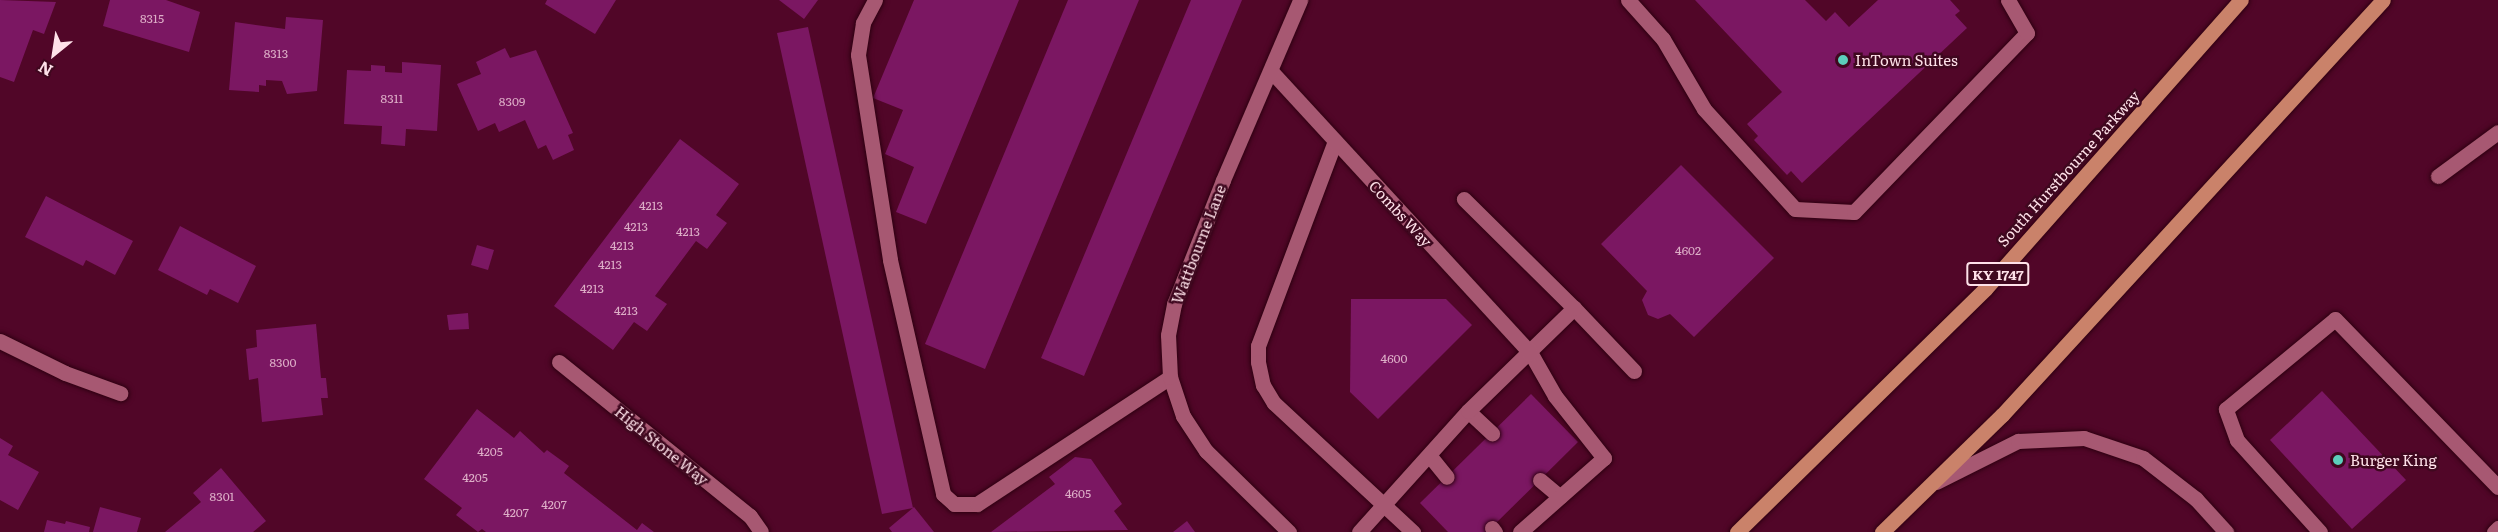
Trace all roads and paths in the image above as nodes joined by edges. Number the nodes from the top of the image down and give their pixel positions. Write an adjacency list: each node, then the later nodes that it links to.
1 (875, 0): 17 (street)
2 (1300, 0): 7 (street, Wattbourne Lane)
3 (1628, 0): 4 (street)
4 (2008, 0)
5 (2241, 0): 34 (main road, South Hurstbourne Parkway / KY 1747)
6 (2383, 0): 24 (main road)
7 (1271, 71): 9 (street, Combs Way); 17 (street, Wattbourne Lane)
8 (2498, 132): 10 (street)
9 (1335, 141): 14 (street, Combs Way); 27 (street)
10 (2438, 176)
11 (1464, 200): 12 (street)
12 (1574, 308): 14 (street); 16 (street)
13 (0, 340): 18 (street)
14 (1531, 354): 19 (street); 26 (street, Combs Way)
15 (559, 362): 29 (street, High Stone Way)
16 (1634, 371)
17 (1170, 377): 30 (street, Wattbourne Lane)
18 (120, 393)
19 (1468, 411): 20 (street); 21 (street)
20 (1492, 433)
21 (1429, 455): 22 (street); 27 (street)
22 (1447, 477)
23 (1540, 480): 26 (street)
24 (1931, 484): 35 (main road); 36 (street)
25 (2498, 487): 37 (street)
26 (1560, 497): 33 (street)
27 (1382, 506): 31 (street); 32 (street)
28 (2498, 528): 38 (street)
29 (761, 532)
30 (1289, 532)
31 (1359, 532)
32 (1413, 532)
33 (1520, 532)
34 (1737, 532)
35 (1882, 532)
36 (2226, 532)
37 (2320, 532)
38 (2494, 532)

